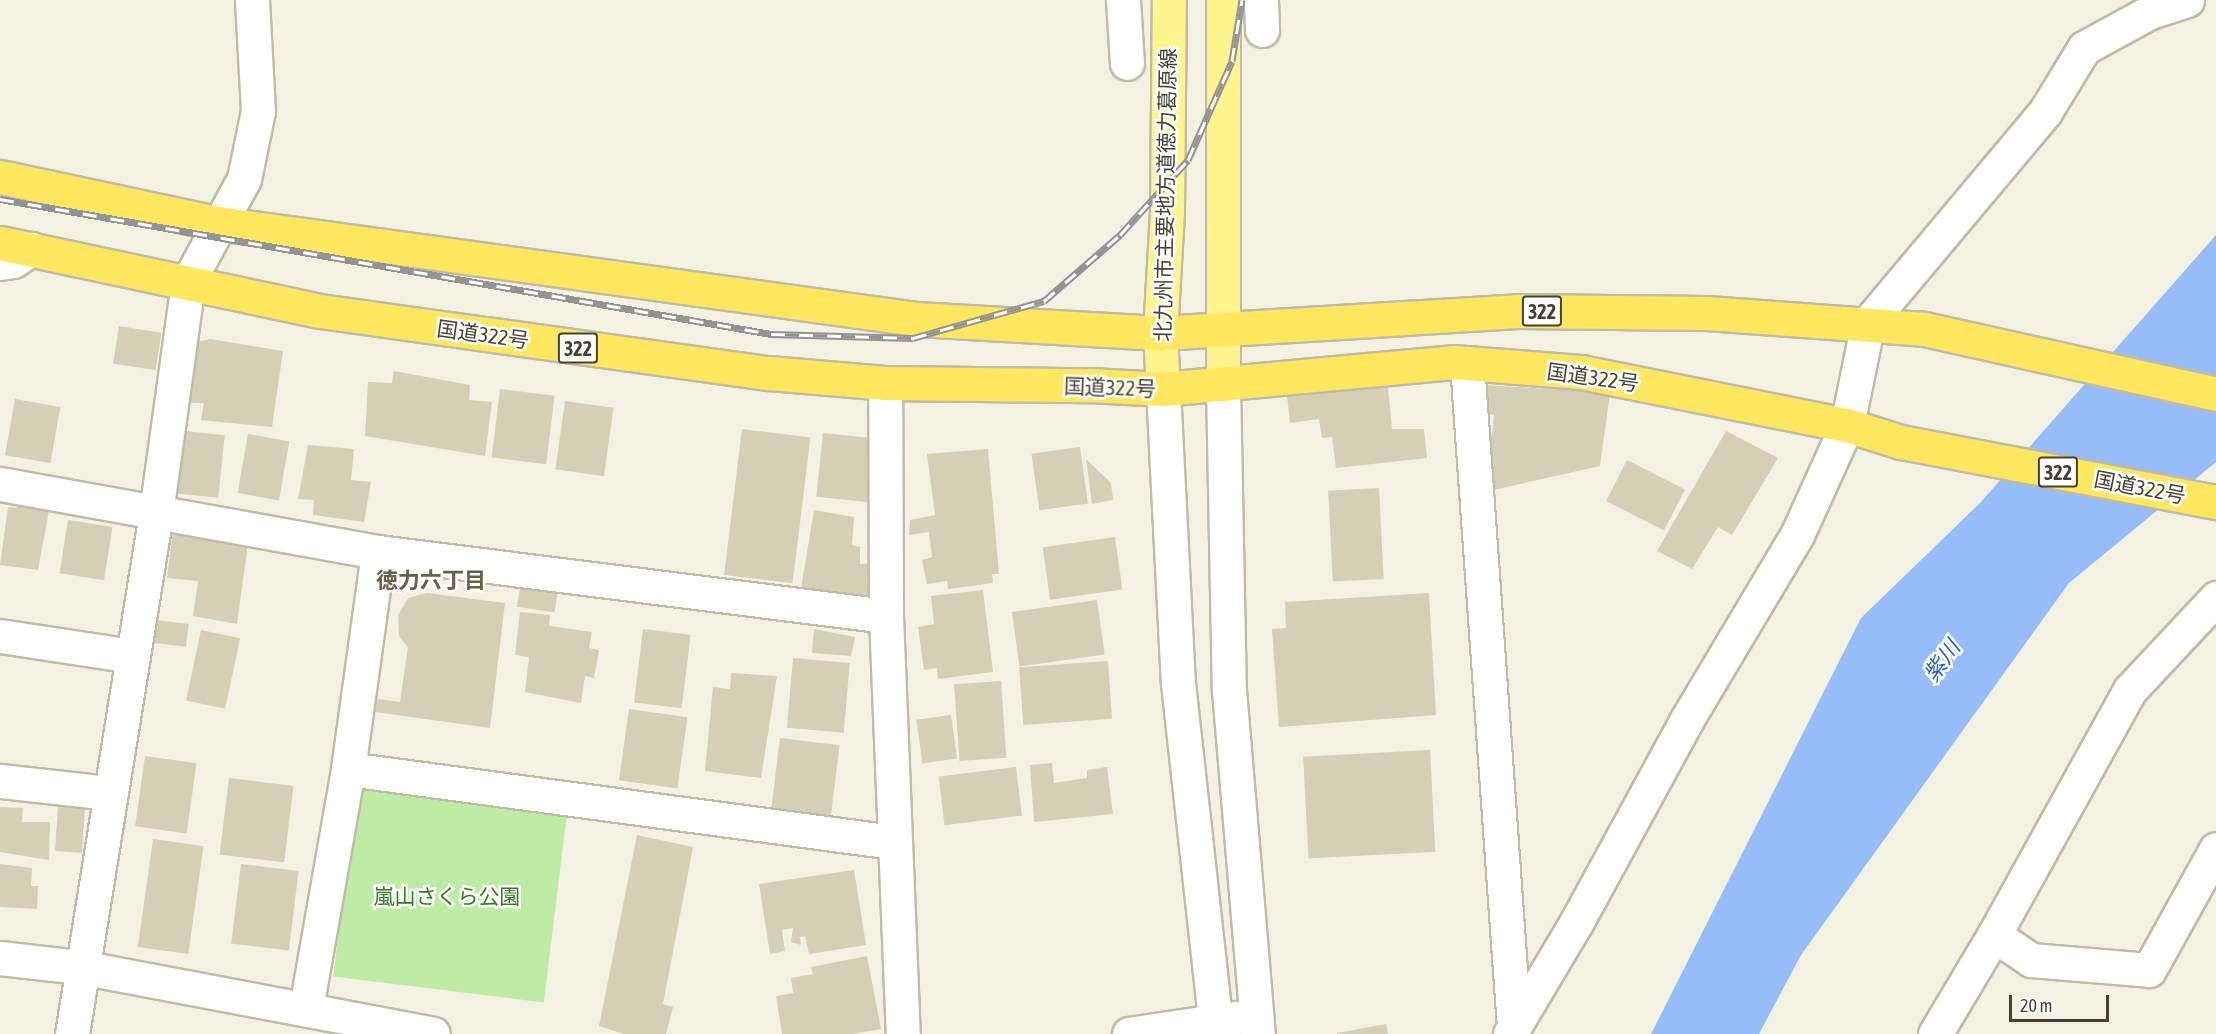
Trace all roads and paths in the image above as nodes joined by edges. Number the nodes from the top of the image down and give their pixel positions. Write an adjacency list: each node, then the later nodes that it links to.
1 (252, 0): 8 (street)
2 (1123, 0): 6 (street)
3 (1169, 0): 14 (main road, 北九州市主要地方道徳力葛原線)
4 (1223, 0): 13 (main road)
5 (2187, 0): 12 (street)
6 (1127, 63)
7 (0, 177): 8 (highway, 322)
8 (217, 223): 11 (street); 14 (highway, 322)
9 (15, 246): 10 (street); 11 (highway, 国道322号 / 322)
10 (0, 263)
11 (188, 282): 16 (highway, 国道322号 / 322); 23 (street)
12 (1868, 323): 13 (highway, 322); 19 (highway, 322); 20 (street)
13 (1224, 329): 14 (highway, 322); 17 (main road)
14 (1160, 333): 18 (main road, 北九州市主要地方道徳力葛原線)
15 (1467, 363): 17 (highway, 国道322号 / 322); 20 (highway, 国道322号 / 322); 41 (street)
16 (885, 383): 18 (highway, 国道322号 / 322); 26 (street)
17 (1224, 385): 18 (highway, 国道322号 / 322); 38 (street)
18 (1163, 390): 39 (street)
19 (2216, 394)
20 (1847, 425): 22 (highway, 国道322号 / 322); 41 (street)
21 (0, 484): 23 (street)
22 (2216, 502)
23 (156, 513): 24 (street); 28 (street)
24 (378, 552): 26 (street); 29 (street)
25 (2216, 598): 34 (street)
26 (886, 616): 32 (street)
27 (0, 636): 28 (street)
28 (132, 656): 31 (street)
29 (348, 769): 32 (street); 37 (street)
30 (0, 781): 31 (street)
31 (109, 793): 36 (street)
32 (893, 842): 44 (street)
33 (2216, 849): 34 (street)
34 (1994, 935): 46 (street)
35 (0, 958): 36 (street)
36 (80, 968): 37 (street); 42 (street)
37 (306, 1008): 40 (street)
38 (1257, 1024): 39 (street)
39 (1216, 1028): 45 (street)
40 (394, 1030): 43 (street)
41 (1512, 1030)
42 (72, 1034)
43 (433, 1034)
44 (903, 1034)
45 (1129, 1034)
46 (1935, 1034)

